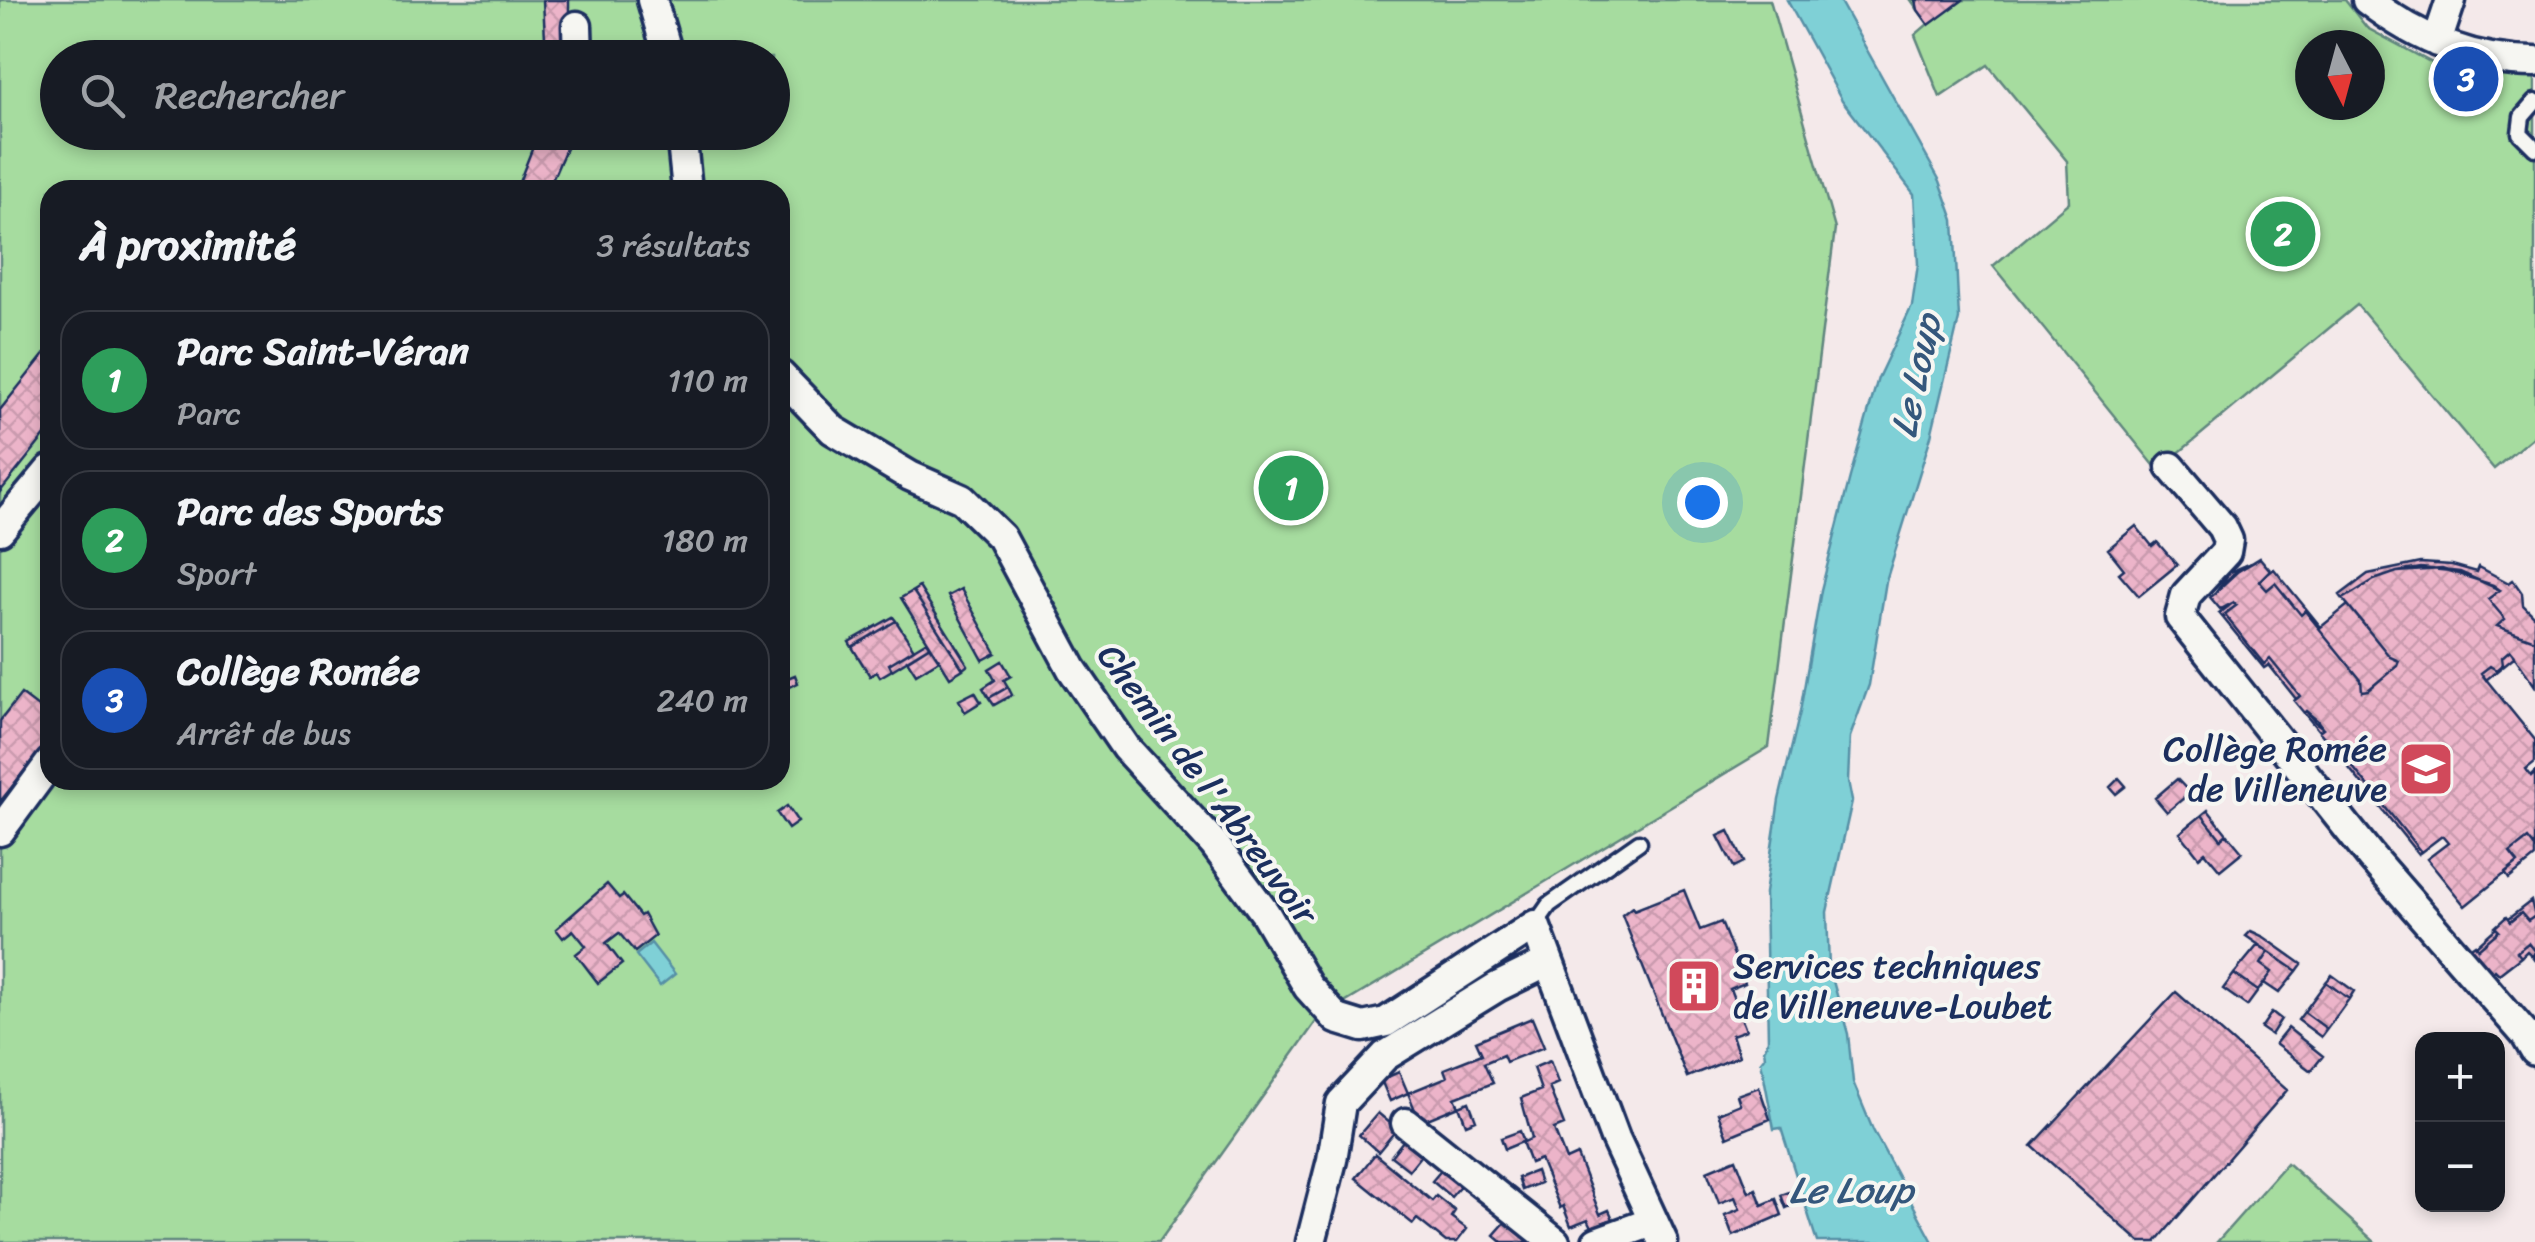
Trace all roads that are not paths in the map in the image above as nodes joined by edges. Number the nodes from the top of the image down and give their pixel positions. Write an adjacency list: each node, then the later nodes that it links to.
1 (652, 0): 6 (street)
2 (2367, 0): 7 (street)
3 (2451, 0): 7 (street)
4 (576, 26): 5 (street)
5 (577, 40)
6 (664, 40)
7 (2437, 42): 8 (street)
8 (2535, 62)
9 (2535, 102): 10 (lane)
10 (2535, 148)
11 (683, 150): 12 (street)
12 (685, 180)
13 (790, 385): 20 (street, Chemin de l'Abreuvoir)
14 (2172, 467): 22 (street)
15 (40, 482): 16 (street)
16 (0, 530)
17 (40, 777): 18 (street)
18 (0, 831)
19 (1640, 842): 20 (lane)
20 (1534, 925): 21 (street)
21 (1546, 962): 24 (street); 25 (street)
22 (2535, 1051)
23 (1406, 1123): 26 (street)
24 (1658, 1232): 27 (street)
25 (1311, 1242)
26 (1555, 1242)
27 (1597, 1242)

